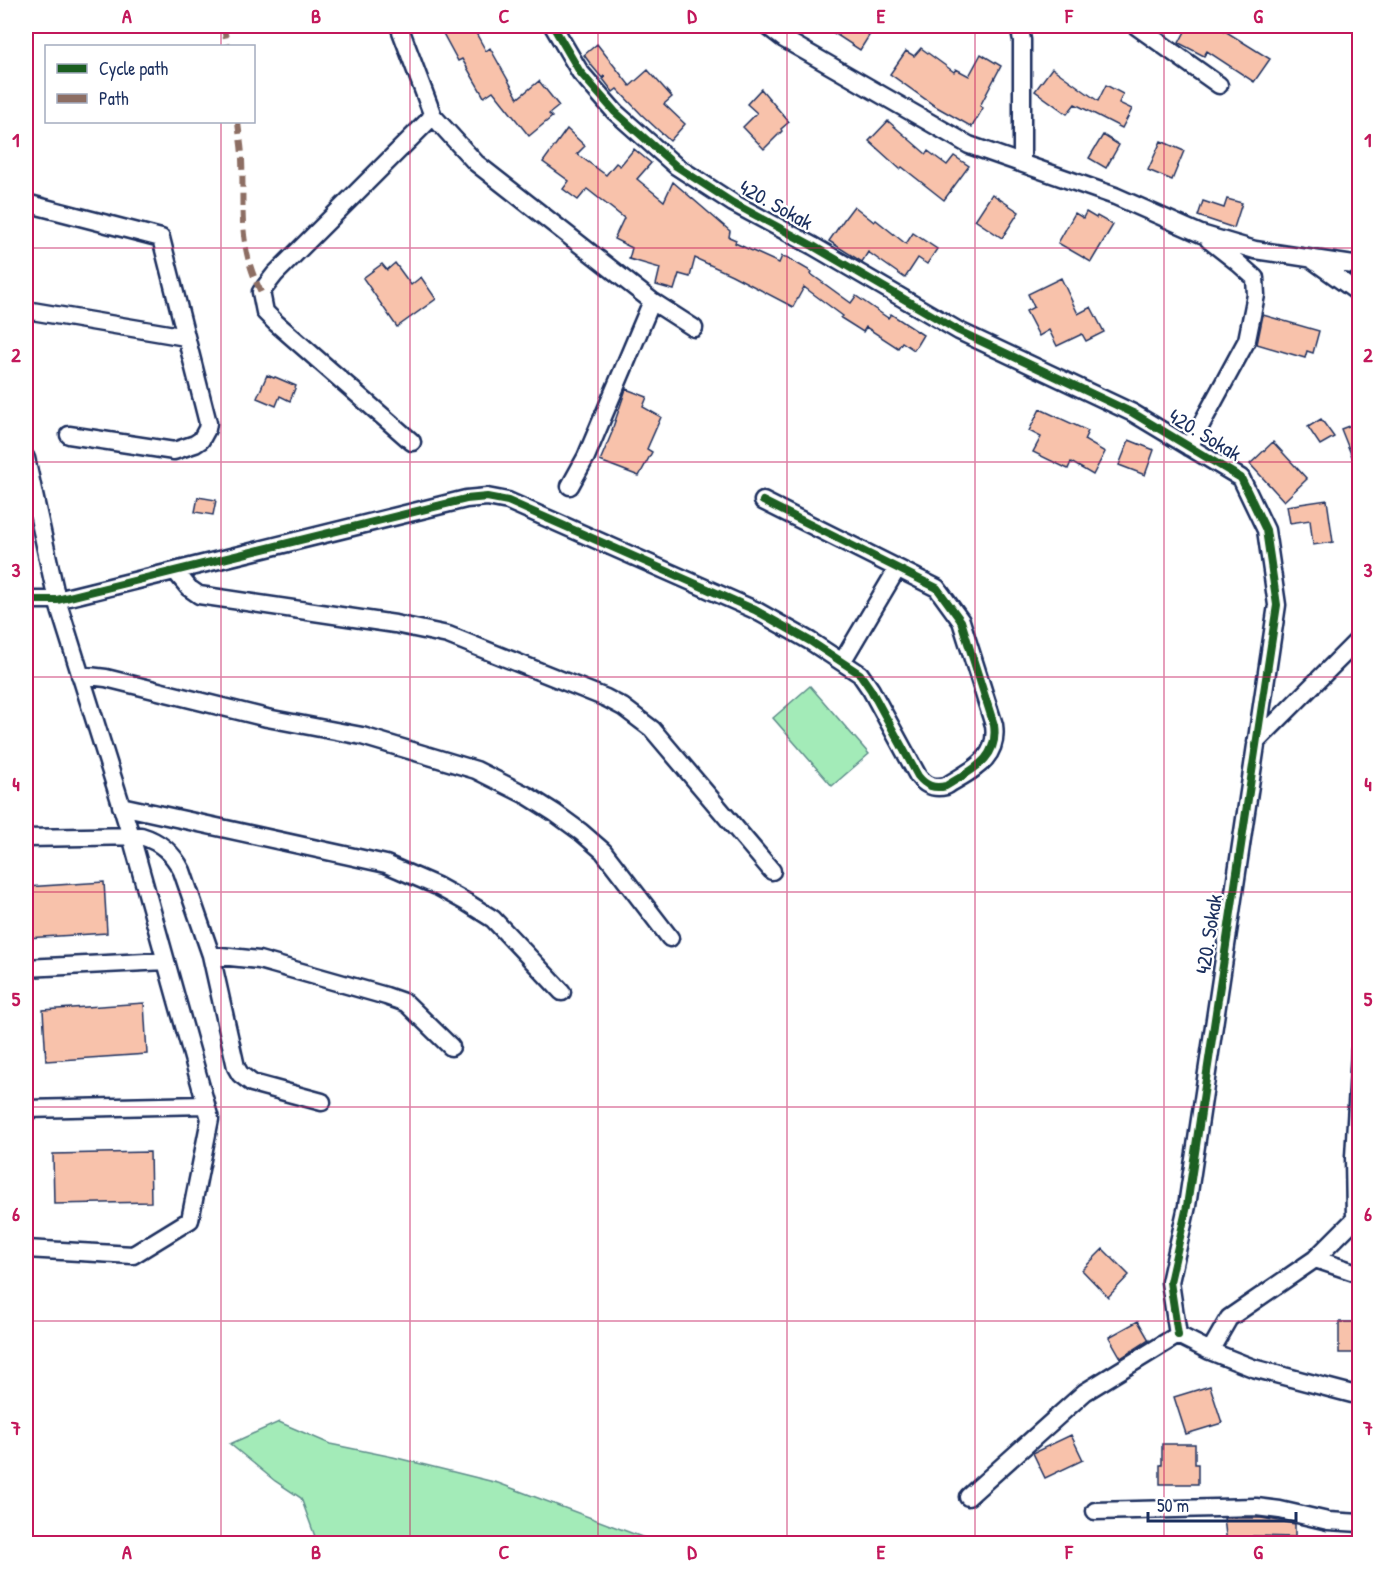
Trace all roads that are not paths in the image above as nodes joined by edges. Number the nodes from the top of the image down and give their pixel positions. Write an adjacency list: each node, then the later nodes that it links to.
1 (399, 26): 7 (street)
2 (553, 26): 20 (street, 420. Sokak)
3 (767, 26): 8 (street)
4 (1019, 26): 8 (street)
5 (1136, 26): 6 (street)
6 (1219, 85)
7 (433, 116): 14 (street); 19 (street)
8 (1022, 163): 10 (street)
9 (26, 203): 17 (street)
10 (1201, 234): 11 (street); 20 (street)
11 (1311, 258): 12 (street); 13 (street)
12 (1359, 266)
13 (1359, 294)
14 (652, 301): 16 (street); 22 (street)
15 (26, 310): 17 (street)
16 (694, 328)
17 (186, 337): 18 (street)
18 (69, 435)
19 (412, 442)
20 (1189, 447): 31 (street, 420. Sokak)
21 (26, 458): 27 (street)
22 (570, 486)
23 (763, 501): 24 (street)
24 (897, 569): 29 (street); 29 (street)
25 (175, 571): 27 (street); 29 (street); 35 (street)
26 (26, 600): 27 (street)
27 (57, 600): 30 (street)
28 (1359, 638): 31 (street)
29 (842, 662)
30 (81, 675): 32 (street); 36 (street)
31 (1256, 742): 49 (street, 420. Sokak)
32 (122, 807): 33 (street); 40 (street)
33 (131, 836): 34 (street); 37 (street); 38 (street)
34 (26, 838)
35 (772, 871)
36 (670, 938)
37 (211, 955): 41 (street); 43 (street)
38 (166, 961): 39 (street); 44 (street)
39 (26, 968)
40 (561, 992)
41 (451, 1047)
42 (1359, 1050): 47 (street)
43 (322, 1102)
44 (206, 1105): 45 (street); 46 (street)
45 (26, 1110)
46 (26, 1249)
47 (1315, 1259): 48 (street); 50 (street)
48 (1359, 1274)
49 (1178, 1335): 50 (street); 52 (street)
50 (1210, 1351): 51 (street)
51 (1359, 1396)
52 (968, 1497)
53 (1095, 1511): 54 (street)
54 (1359, 1523)

